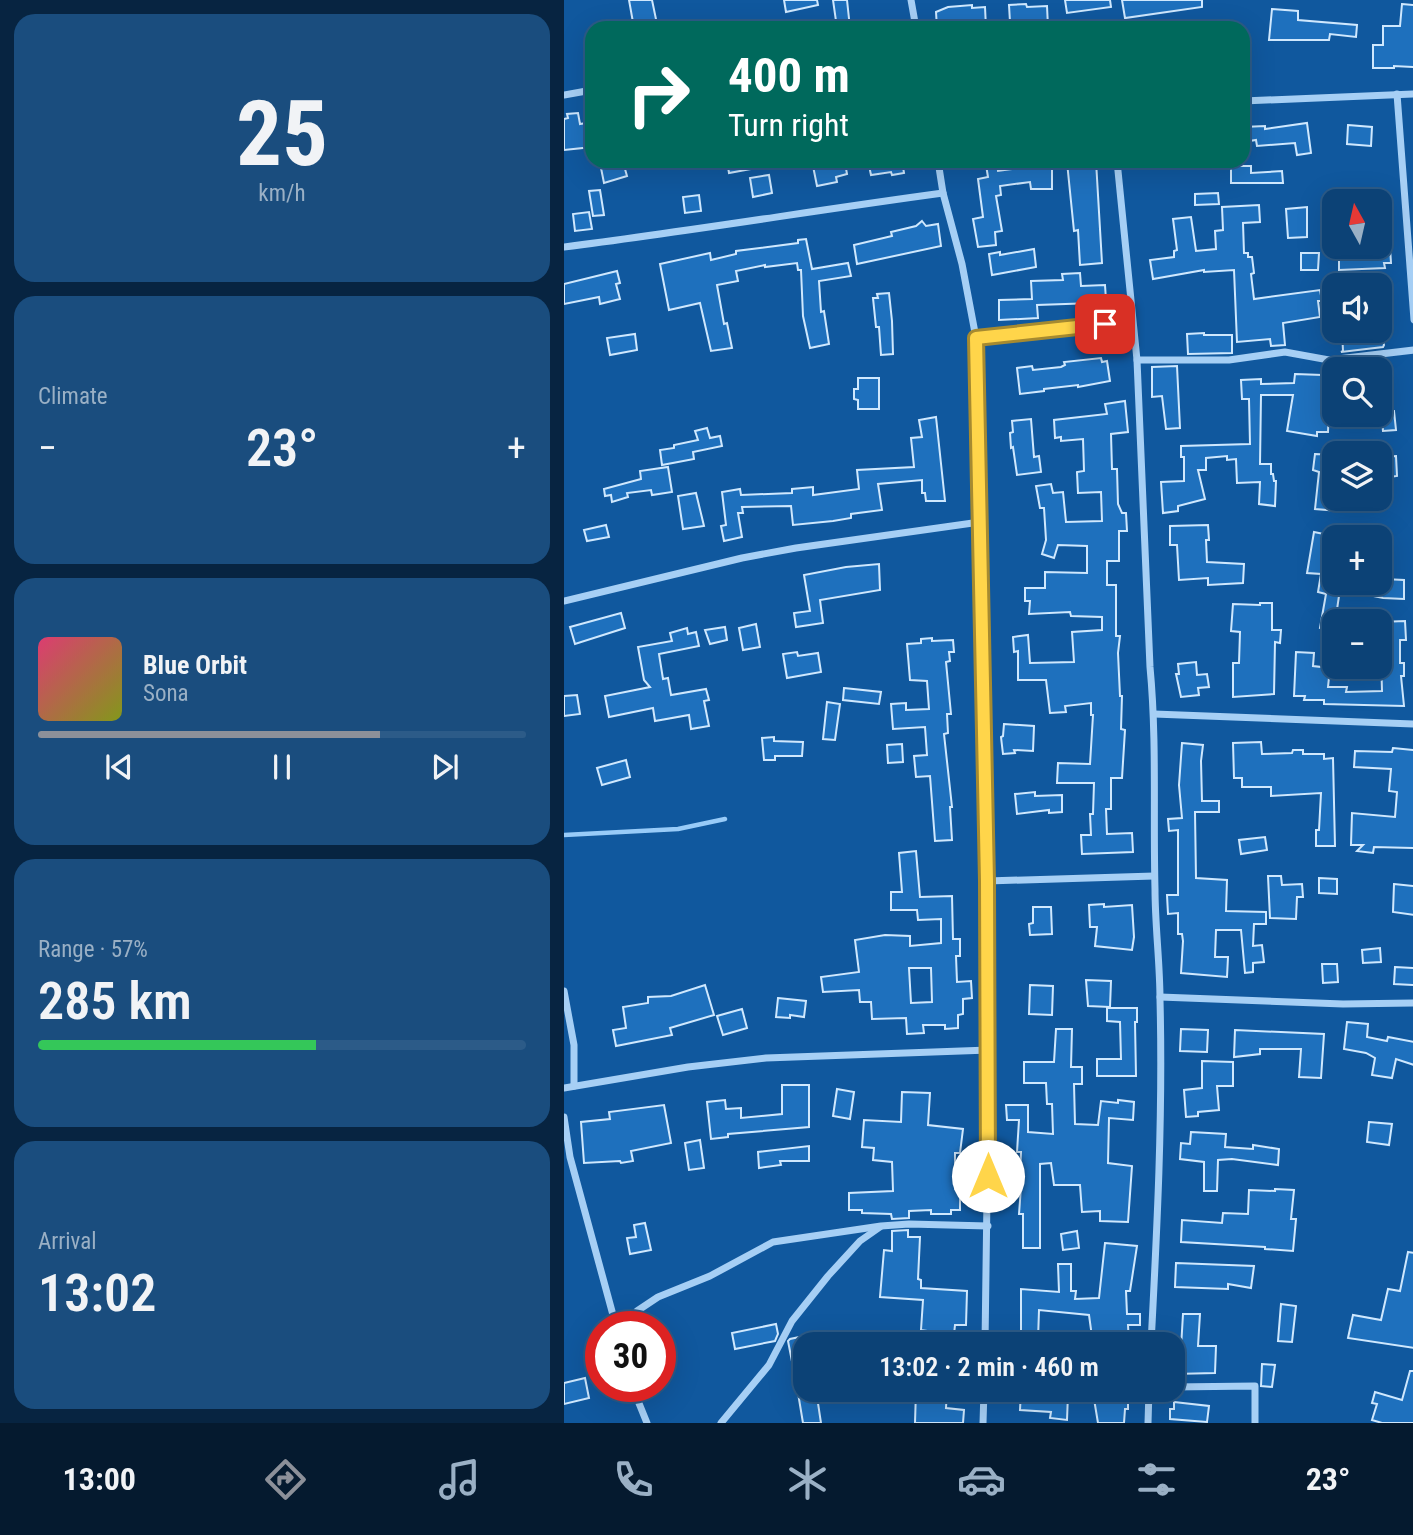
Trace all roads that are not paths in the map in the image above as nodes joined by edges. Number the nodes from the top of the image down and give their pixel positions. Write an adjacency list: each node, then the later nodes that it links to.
1 (912, 0): 2 (street)
2 (915, 21)
3 (585, 91): 6 (street)
4 (1397, 94): 5 (street); 7 (street); 11 (street)
5 (1413, 94)
6 (564, 95)
7 (1250, 101)
8 (939, 168): 10 (street)
9 (1118, 168): 14 (street)
10 (943, 193): 12 (street); 15 (street)
11 (1410, 218): 13 (street)
12 (564, 247)
13 (1413, 320)
14 (1131, 321): 15 (street); 17 (street)
15 (976, 338): 18 (street)
16 (1413, 350): 17 (street)
17 (1137, 360): 20 (street)
18 (980, 522): 19 (street); 23 (street)
19 (564, 599)
20 (1154, 715): 21 (street); 22 (street)
21 (1413, 724)
22 (1154, 876): 23 (street); 25 (street)
23 (987, 881): 27 (street)
24 (564, 991): 28 (street)
25 (1160, 997): 26 (street); 36 (street)
26 (1413, 1003)
27 (989, 1050): 28 (street); 32 (street)
28 (574, 1086): 29 (street)
29 (564, 1088)
30 (564, 1117): 33 (street)
31 (881, 1226): 32 (street); 34 (street); 42 (street)
32 (988, 1226): 35 (street)
33 (612, 1311)
34 (637, 1311)
35 (985, 1332)
36 (1152, 1332)
37 (1185, 1387): 45 (street)
38 (638, 1402): 41 (street)
39 (984, 1402): 43 (street)
40 (1149, 1402): 44 (street)
41 (647, 1423)
42 (721, 1423)
43 (983, 1423)
44 (1148, 1423)
45 (1255, 1423)

